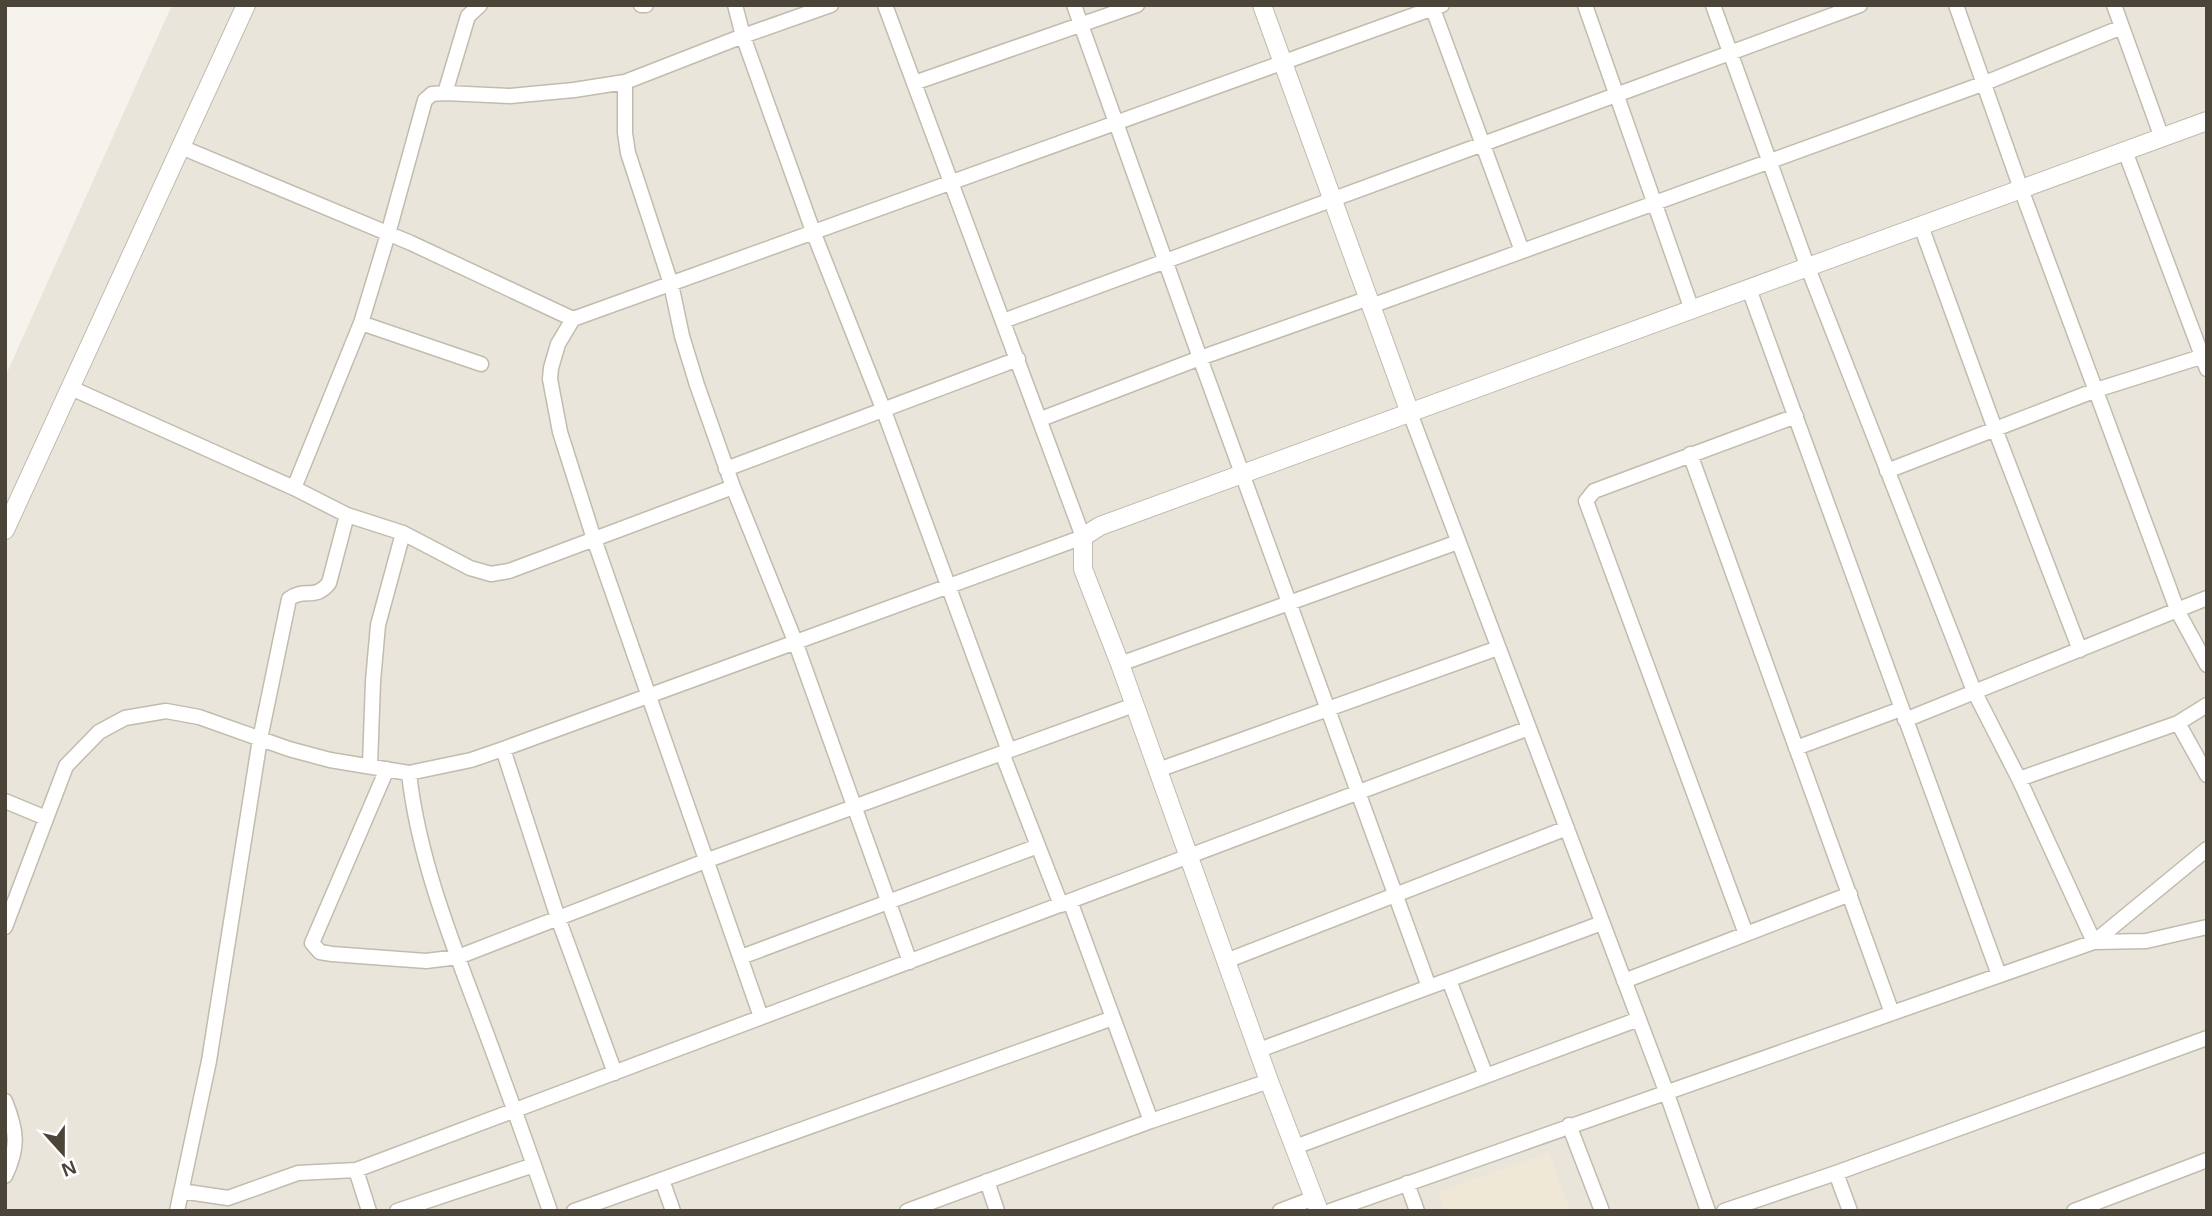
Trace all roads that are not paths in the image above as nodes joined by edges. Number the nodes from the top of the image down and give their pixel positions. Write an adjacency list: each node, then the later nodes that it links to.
1 (246, 5): 29 (street)
2 (480, 5): 23 (street)
3 (735, 5): 17 (street)
4 (831, 5): 17 (street)
5 (885, 5): 21 (street)
6 (1074, 5): 15 (street)
7 (1137, 5): 15 (street)
8 (1262, 5): 19 (street)
9 (1585, 5): 24 (street)
10 (1713, 5): 18 (street)
11 (1860, 5): 18 (street)
12 (1956, 5): 22 (street)
13 (2114, 5): 16 (street)
14 (1437, 7): 19 (street); 28 (street)
15 (1081, 25): 21 (street); 26 (street)
16 (2122, 27): 22 (street); 27 (street)
17 (743, 36): 20 (street); 38 (street)
18 (1730, 52): 24 (street); 31 (street)
19 (1282, 63): 26 (street); 34 (street)
20 (625, 82): 23 (street); 42 (street)
21 (914, 83): 32 (street)
22 (1984, 83): 31 (street); 33 (street)
23 (444, 93): 37 (street)
24 (1618, 94): 28 (street); 35 (street)
25 (2207, 121): 27 (street)
26 (1117, 123): 32 (street); 40 (street)
27 (2162, 138): 30 (street)
28 (1483, 145): 34 (street); 39 (street)
29 (181, 147): 37 (street); 53 (street)
30 (2125, 151): 33 (street); 51 (street)
31 (1769, 160): 35 (street); 41 (street)
32 (950, 183): 38 (street); 47 (street)
33 (2021, 189): 36 (street); 54 (street)
34 (1333, 199): 40 (street); 44 (street)
35 (1656, 203): 39 (street); 45 (street)
36 (1921, 226): 41 (street); 59 (street)
37 (388, 234): 46 (street); 48 (street)
38 (814, 234): 42 (street); 55 (street)
39 (1522, 251): 44 (street)
40 (1167, 261): 47 (street); 49 (street)
41 (1808, 268): 43 (street); 62 (street)
42 (671, 284): 46 (street); 61 (street)
43 (1749, 289): 45 (street); 57 (street)
44 (1370, 302): 49 (street); 56 (street)
45 (1692, 310): 56 (street)
46 (573, 319): 70 (street)
47 (1003, 321): 50 (street)
48 (361, 323): 52 (street); 65 (street)
49 (1200, 358): 58 (street); 63 (street)
50 (1018, 359): 55 (street); 58 (street)
51 (2205, 360): 54 (street)
52 (481, 364)
53 (71, 388): 65 (street); 67 (street)
54 (2096, 390): 59 (street); 75 (street)
55 (884, 411): 61 (street); 72 (street)
56 (1410, 413): 63 (street); 71 (street)
57 (1796, 416): 60 (street); 86 (street)
58 (1041, 419): 69 (street)
59 (1995, 429): 62 (street); 78 (street)
60 (1690, 454): 90 (street); 116 (street)
61 (726, 469): 64 (street)
62 (1887, 471): 81 (street)
63 (1244, 473): 69 (street); 74 (street)
64 (733, 487): 70 (street); 76 (street)
65 (294, 488): 66 (street)
66 (347, 514): 68 (street); 89 (street)
67 (5, 530)
68 (403, 533): 70 (street); 93 (street)
69 (1083, 537): 72 (street); 79 (street)
70 (594, 539): 82 (street)
71 (1458, 542): 74 (street); 77 (street)
72 (947, 587): 76 (street); 92 (street)
73 (2207, 598): 75 (street)
74 (1290, 602): 79 (street); 85 (street)
75 (2178, 611): 78 (street); 80 (street)
76 (795, 641): 82 (street); 101 (street)
77 (1499, 648): 85 (street); 88 (street)
78 (2080, 650): 81 (street)
79 (1120, 664): 83 (street)
80 (2207, 666)
81 (1974, 691): 86 (street); 98 (street)
82 (649, 695): 91 (street); 107 (street)
83 (1134, 705): 92 (street); 95 (street)
84 (2207, 705): 87 (street)
85 (1329, 709): 95 (street); 99 (street)
86 (1903, 715): 90 (street); 122 (street)
87 (2178, 723): 97 (street); 98 (street)
88 (1529, 728): 99 (street); 103 (street)
89 (260, 739): 93 (street); 102 (street); 149 (street)
90 (1796, 748): 108 (street)
91 (503, 749): 96 (street); 112 (street)
92 (1006, 752): 101 (street); 104 (street)
93 (370, 765): 94 (street)
94 (387, 769): 96 (street); 118 (street)
95 (1158, 770): 106 (street)
96 (409, 773): 118 (street)
97 (2207, 775)
98 (2019, 779): 117 (street)
99 (1359, 792): 106 (street); 109 (street)
100 (5, 801): 102 (street)
101 (856, 807): 107 (street); 110 (street)
102 (46, 818): 115 (street)
103 (1567, 828): 109 (street); 113 (street)
104 (1038, 846): 110 (street); 111 (street)
105 (2207, 849): 117 (street)
106 (1189, 857): 111 (street); 120 (street)
107 (708, 860): 112 (street); 119 (street)
108 (1850, 894): 116 (street); 126 (street)
109 (1396, 895): 120 (street); 125 (street)
110 (890, 901): 119 (street); 121 (street)
111 (1066, 903): 121 (street); 128 (street)
112 (558, 918): 118 (street); 132 (street)
113 (1602, 923): 123 (street); 124 (street)
114 (2207, 927): 117 (street)
115 (5, 928)
116 (1746, 934): 124 (street)
117 (2094, 942): 122 (street)
118 (458, 957): 137 (street)
119 (741, 957): 127 (street)
120 (1226, 961): 131 (street)
121 (910, 962): 127 (street)
122 (1998, 975): 126 (street)
123 (1449, 980): 125 (street); 133 (street)
124 (1624, 981): 129 (street)
125 (1429, 987): 131 (street)
126 (1892, 1013): 135 (street)
127 (761, 1017): 132 (street)
128 (1113, 1018): 138 (street); 146 (street)
129 (1639, 1019): 133 (street); 135 (street)
130 (2207, 1038): 144 (street)
131 (1259, 1050): 134 (street)
132 (615, 1073): 137 (street)
133 (1486, 1076): 140 (street)
134 (1269, 1081): 138 (street); 140 (street)
135 (1666, 1091): 139 (street); 164 (street)
136 (5, 1101): 145 (street)
137 (515, 1110): 142 (street); 143 (street)
138 (1151, 1121): 147 (street)
139 (1569, 1125): 148 (street); 163 (street)
140 (1295, 1147): 150 (street)
141 (2207, 1160): 151 (street)
142 (534, 1165): 154 (street); 155 (street)
143 (356, 1170): 149 (street); 153 (street)
144 (1836, 1173): 165 (street); 166 (street)
145 (5, 1176)
146 (662, 1180): 156 (street); 157 (street)
147 (986, 1181): 158 (street); 159 (street)
148 (1407, 1183): 161 (street); 162 (street)
149 (181, 1191): 152 (street)
150 (1317, 1205): 160 (street)
151 (2101, 1206): 167 (street)
152 (177, 1211)
153 (369, 1211)
154 (397, 1211)
155 (550, 1211)
156 (574, 1211)
157 (673, 1211)
158 (907, 1211)
159 (997, 1211)
160 (1280, 1211)
161 (1330, 1211)
162 (1417, 1211)
163 (1602, 1211)
164 (1708, 1211)
165 (1724, 1211)
166 (1850, 1211)
167 (2074, 1211)

